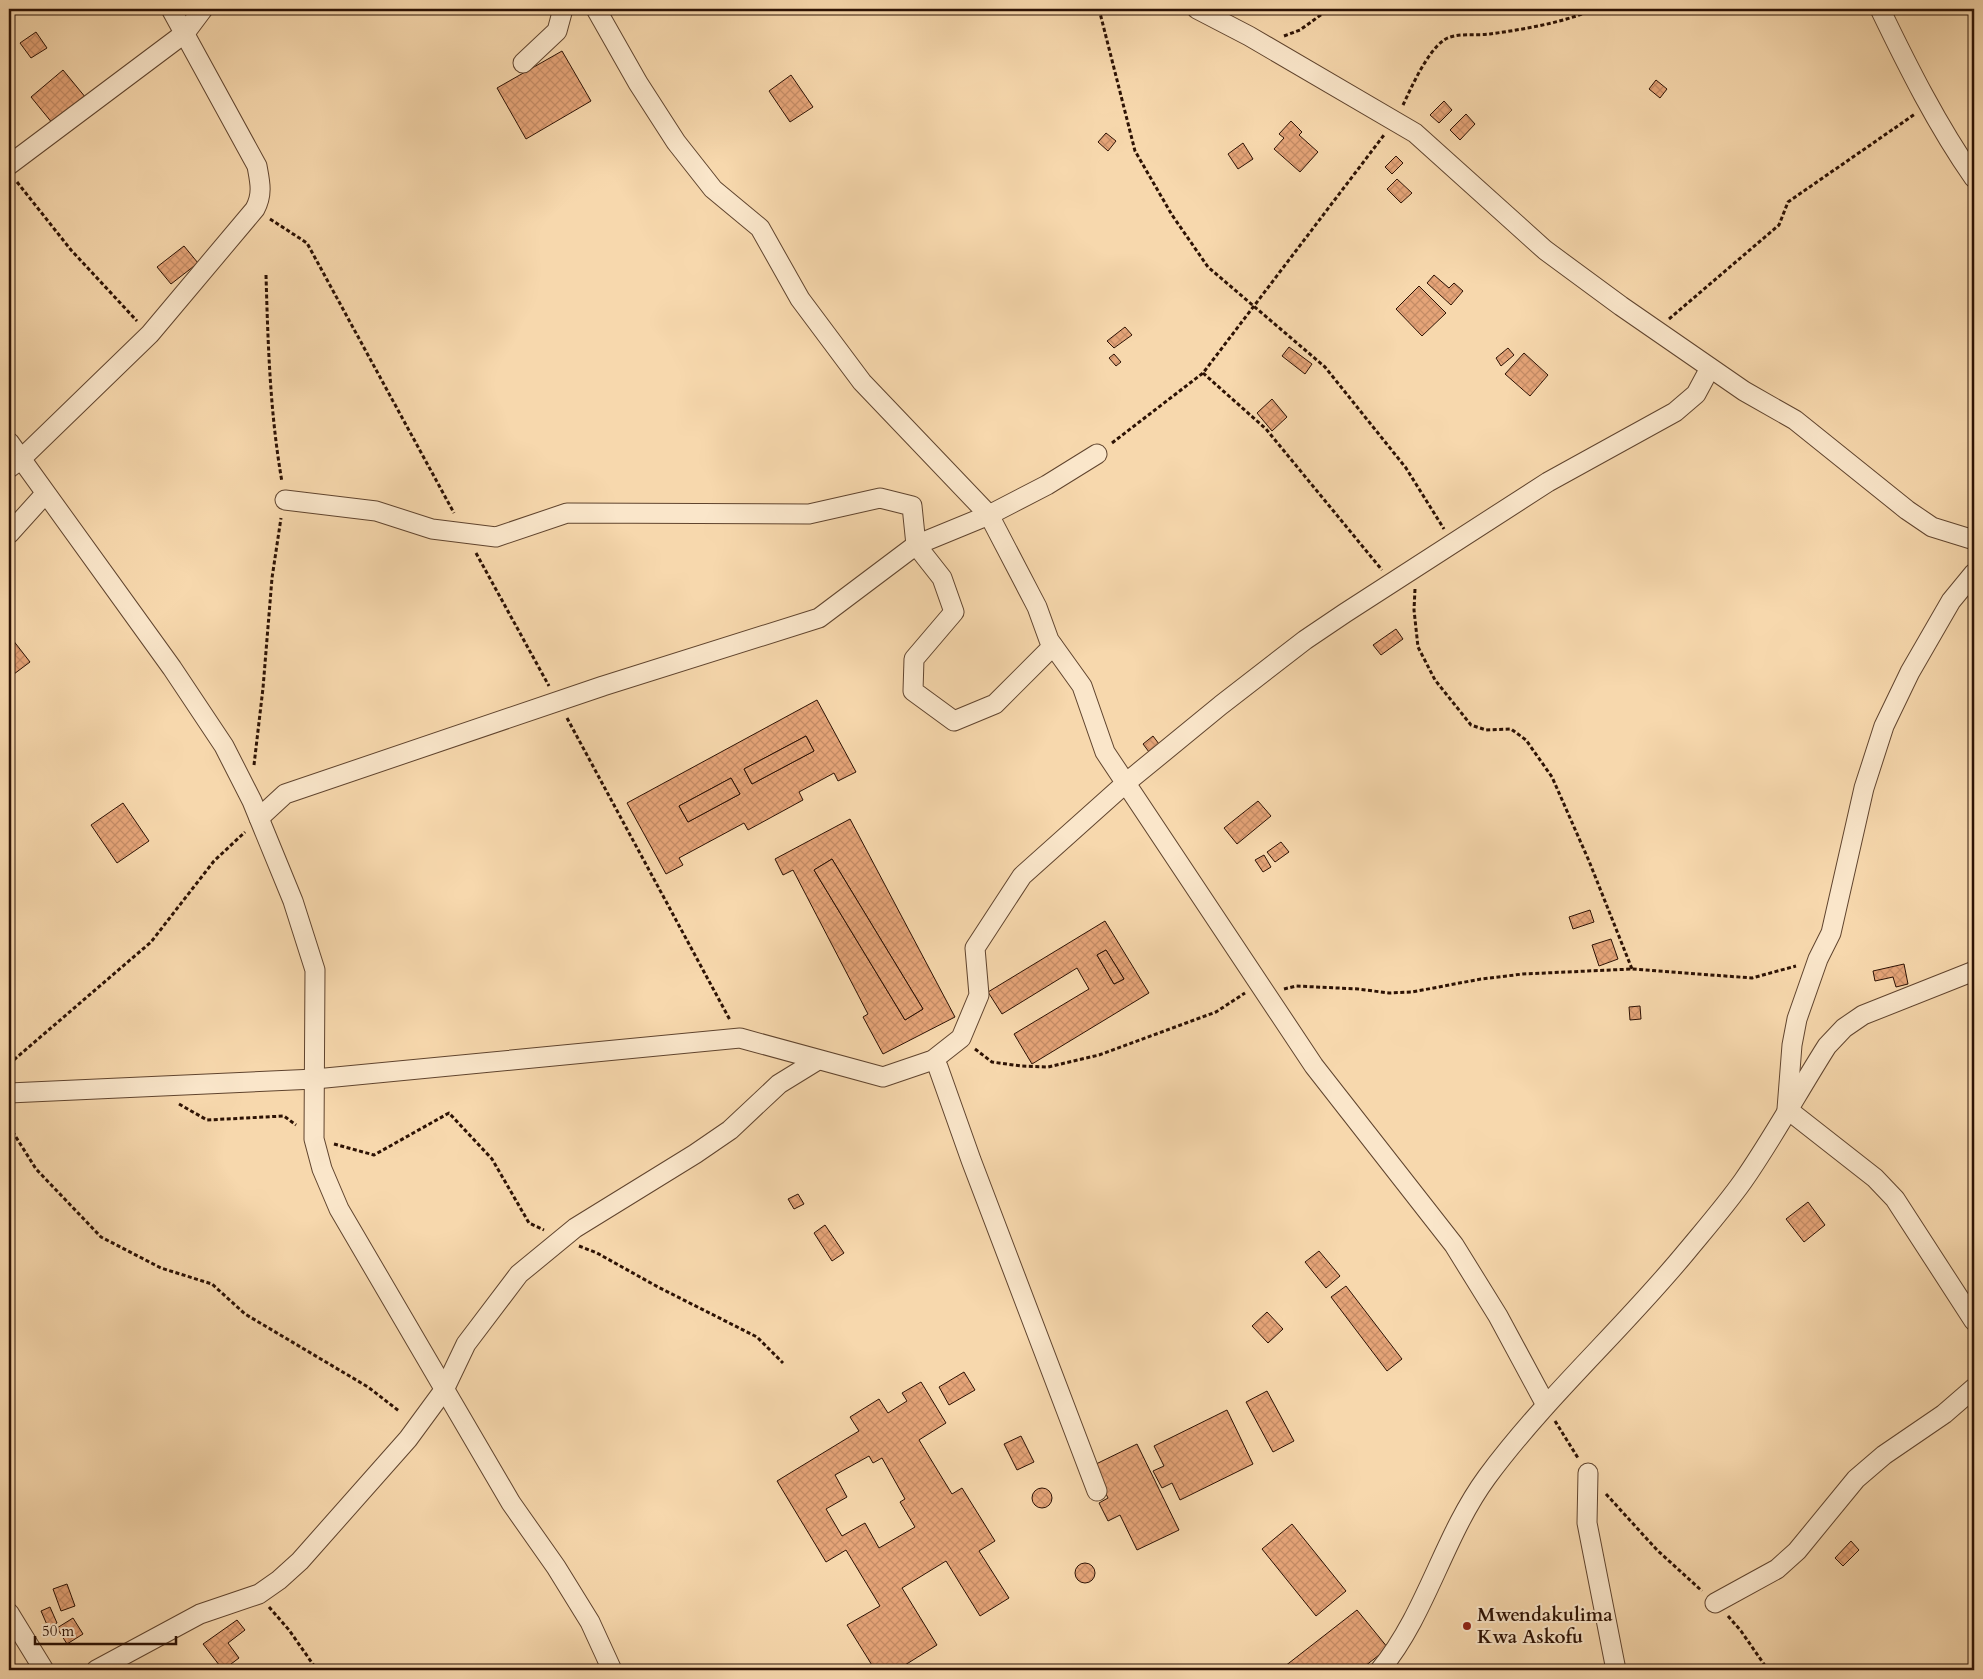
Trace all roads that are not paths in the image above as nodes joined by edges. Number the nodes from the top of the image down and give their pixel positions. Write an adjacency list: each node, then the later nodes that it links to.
1 (171, 9): 7 (street)
2 (203, 9): 7 (street)
3 (562, 9): 8 (street)
4 (596, 9): 17 (street)
5 (1197, 9): 11 (street)
6 (1880, 9): 10 (street)
7 (185, 33): 9 (street); 14 (street)
8 (523, 63)
9 (12, 172)
10 (1974, 178)
11 (1710, 368): 19 (street); 23 (street)
12 (9, 442): 14 (street)
13 (1097, 454): 17 (street)
14 (15, 464): 15 (street)
15 (45, 494): 18 (street); 24 (street)
16 (285, 500): 20 (street)
17 (990, 514): 20 (street); 22 (street)
18 (9, 534)
19 (1974, 540)
20 (916, 545): 22 (street); 24 (street)
21 (1974, 573): 30 (street)
22 (1053, 646): 23 (street)
23 (1127, 782): 27 (street); 34 (street)
24 (259, 818): 28 (street)
25 (1974, 971): 30 (street)
26 (818, 1060): 27 (street); 28 (street); 33 (street)
27 (933, 1060): 36 (street)
28 (315, 1079): 29 (street); 33 (street)
29 (9, 1093)
30 (1787, 1109): 31 (street); 34 (street)
31 (1974, 1321)
32 (1974, 1388): 37 (street)
33 (444, 1390): 40 (street); 41 (street)
34 (1546, 1405): 42 (street)
35 (1588, 1473): 43 (street)
36 (1098, 1491)
37 (1715, 1603)
38 (9, 1613): 39 (street)
39 (44, 1670)
40 (96, 1670)
41 (612, 1670)
42 (1380, 1670)
43 (1616, 1670)

